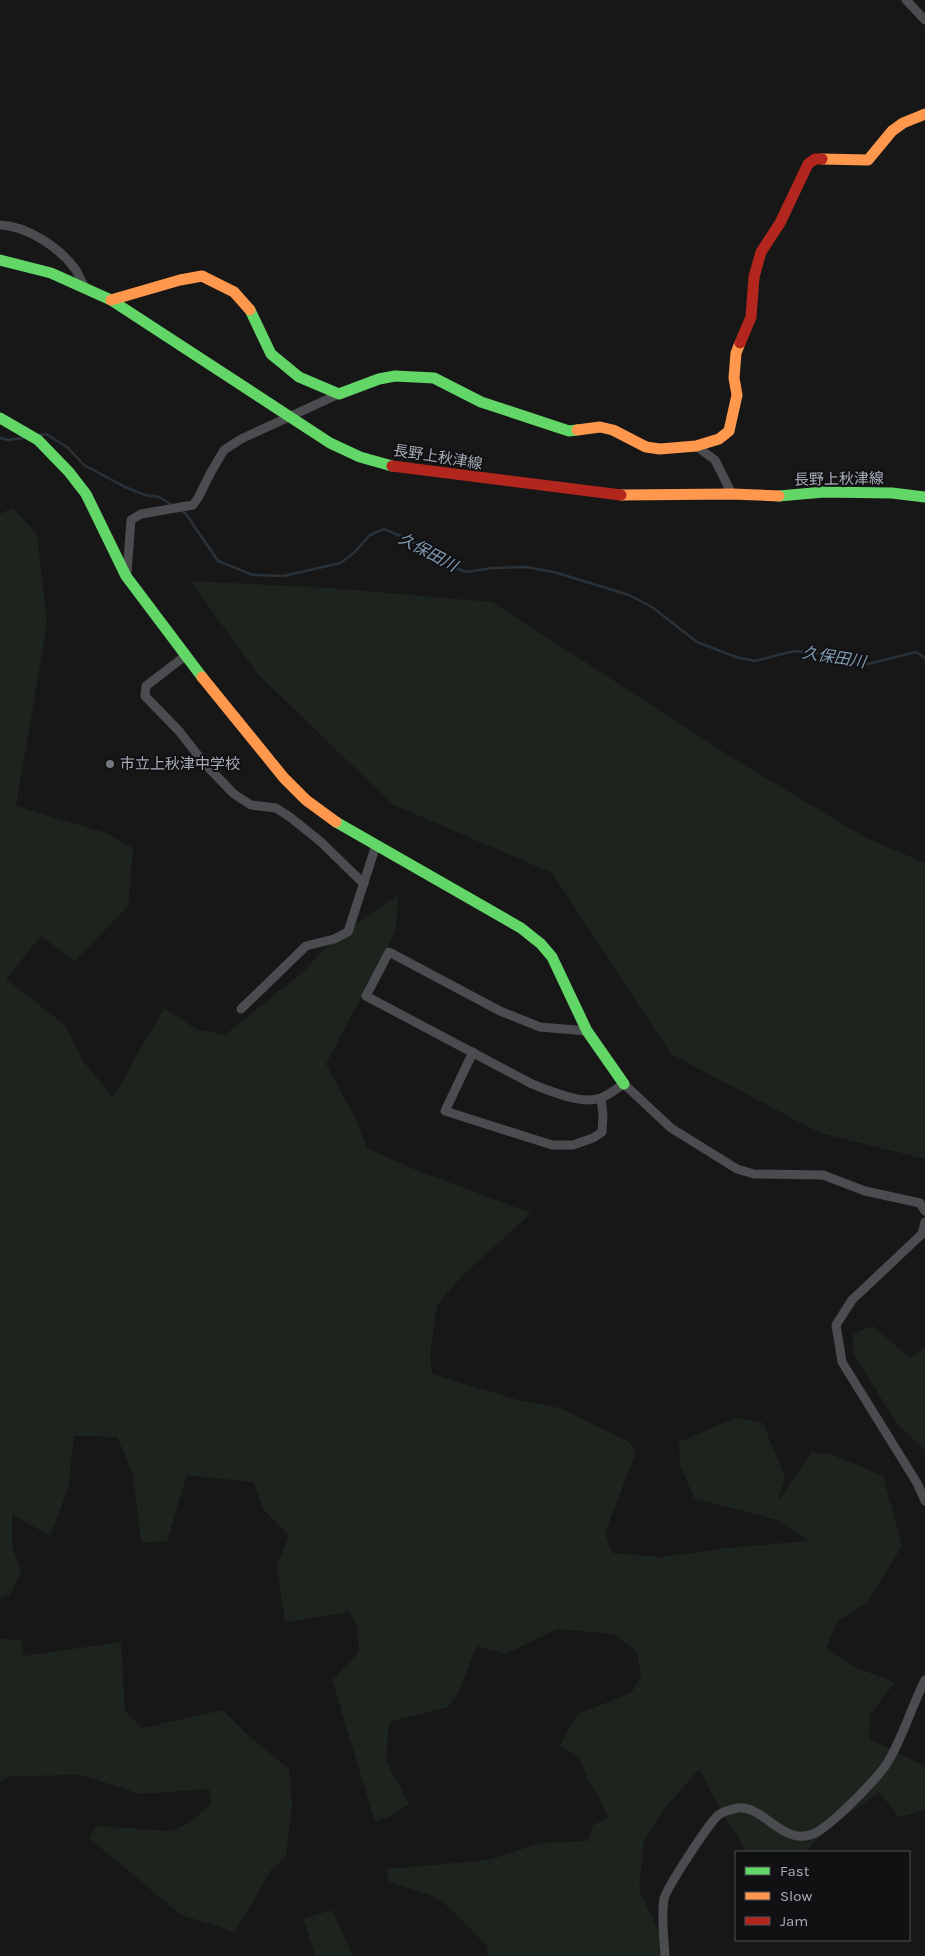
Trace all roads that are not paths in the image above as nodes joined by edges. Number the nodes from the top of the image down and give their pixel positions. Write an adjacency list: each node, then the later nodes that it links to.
1 (906, 0): 2 (street)
2 (925, 20)
3 (925, 114): 11 (street)
4 (0, 225): 6 (street)
5 (0, 260): 6 (street, 長野上秋津線)
6 (85, 288): 7 (street, 長野上秋津線)
7 (111, 300): 8 (street); 10 (street, 長野上秋津線)
8 (339, 394): 10 (street); 11 (street)
9 (0, 418): 14 (street)
10 (288, 418): 12 (street, 長野上秋津線); 14 (street)
11 (696, 446): 12 (street)
12 (732, 494): 13 (street, 長野上秋津線)
13 (925, 497)
14 (126, 576): 15 (street)
15 (185, 656): 16 (street); 17 (street)
16 (376, 845): 17 (street); 19 (street)
17 (364, 884): 18 (street)
18 (241, 1009)
19 (587, 1031): 20 (street); 21 (street)
20 (473, 1052): 22 (street); 22 (street)
21 (624, 1084): 22 (street); 23 (street)
22 (601, 1098)
23 (925, 1211)
24 (925, 1222): 25 (street)
25 (925, 1500)
26 (925, 1680): 27 (street)
27 (665, 1956)

